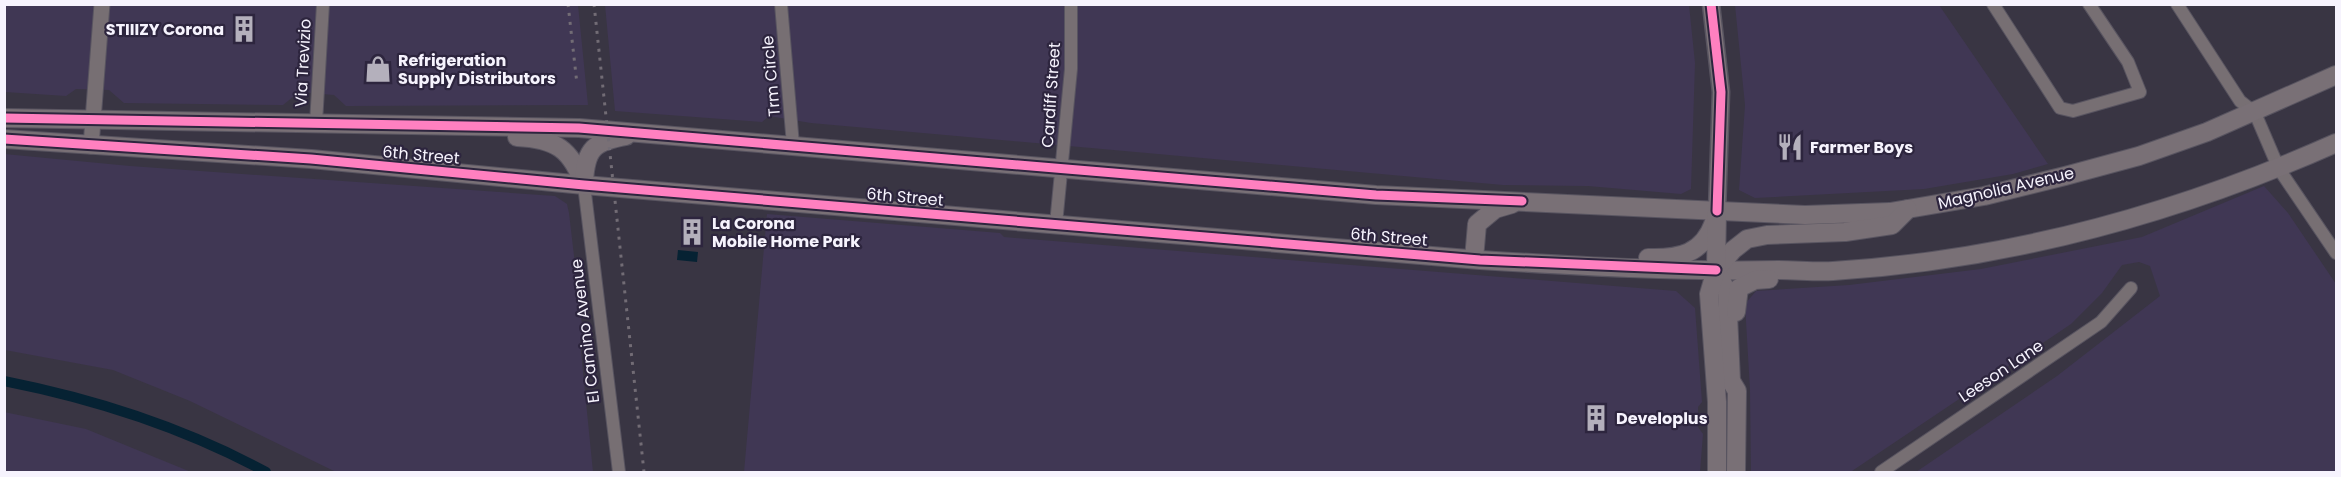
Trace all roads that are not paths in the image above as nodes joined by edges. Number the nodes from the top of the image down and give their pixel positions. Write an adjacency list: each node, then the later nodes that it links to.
1 (102, 4): 12 (street)
2 (323, 4): 13 (street, Via Trevizio)
3 (781, 4): 18 (street, Trm Circle)
4 (1071, 4): 20 (street, Cardiff Street)
5 (1711, 4): 25 (main road)
6 (1993, 4): 7 (street)
7 (2088, 4)
8 (2177, 4): 10 (street)
9 (2337, 75): 10 (main road, Magnolia Avenue)
10 (2255, 113): 21 (street); 24 (main road, Magnolia Avenue)
11 (4, 118): 12 (main road, 6th Street)
12 (92, 120): 13 (main road, 6th Street); 19 (street)
13 (316, 123): 14 (main road, 6th Street)
14 (424, 125): 15 (main road, 6th Street); 22 (main road)
15 (663, 135): 18 (main road, 6th Street); 22 (main road)
16 (4, 138): 19 (main road, 6th Street)
17 (2337, 143): 21 (main road)
18 (793, 145): 20 (main road, 6th Street)
19 (91, 146): 22 (main road, 6th Street)
20 (1062, 168): 23 (main road, 6th Street); 26 (street, Cardiff Street)
21 (2278, 169): 27 (street); 31 (main road)
22 (584, 185): 26 (main road, 6th Street); 34 (street, El Camino Avenue)
23 (1522, 201): 25 (main road, 6th Street); 28 (main road)
24 (1908, 209): 25 (main road, Magnolia Avenue); 30 (main road)
25 (1717, 211): 29 (main road); 30 (main road)
26 (1056, 224): 28 (main road, 6th Street)
27 (2337, 254)
28 (1474, 259): 29 (main road, 6th Street)
29 (1543, 264): 30 (main road, 6th Street)
30 (1716, 270): 31 (main road); 33 (main road); 35 (main road)
31 (1830, 271): 33 (main road)
32 (2131, 288): 37 (street, Leeson Lane)
33 (1737, 391): 36 (main road)
34 (619, 472)
35 (1717, 472)
36 (1737, 472)
37 (1881, 472)

